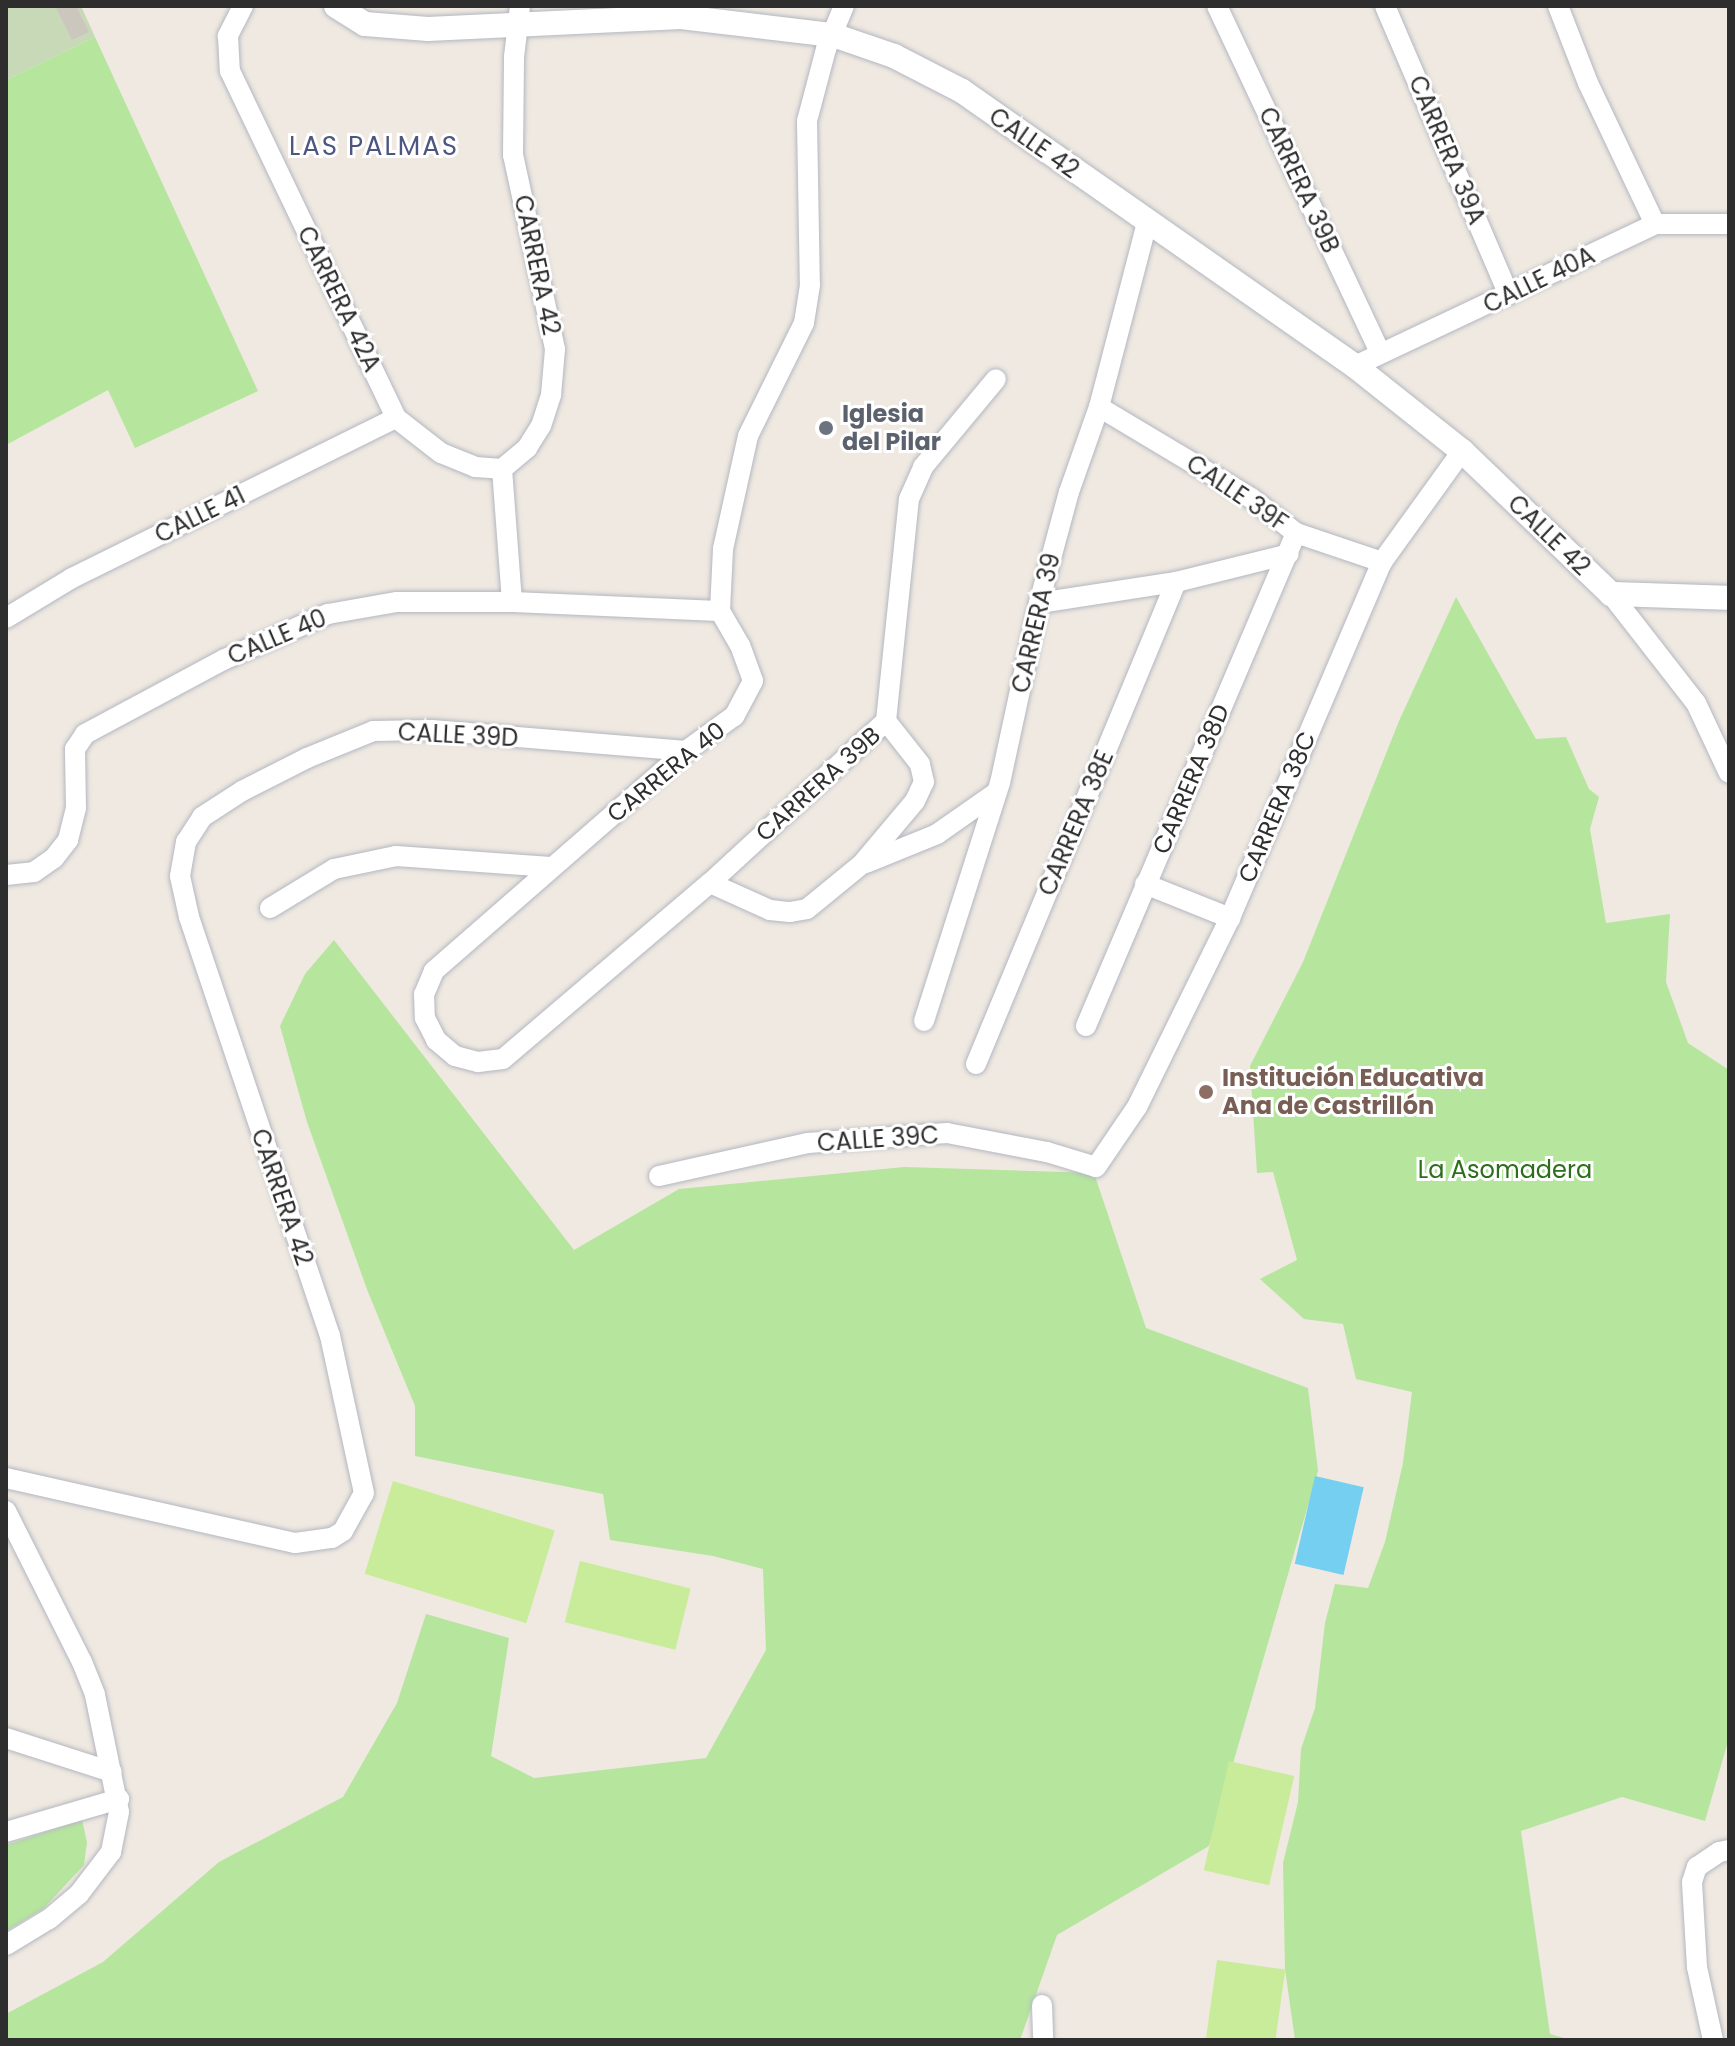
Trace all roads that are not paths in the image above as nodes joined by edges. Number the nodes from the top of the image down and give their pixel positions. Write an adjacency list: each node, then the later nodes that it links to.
1 (243, 6): 18 (street, CARRERA 42A)
2 (336, 6): 8 (street, CALLE 42)
3 (844, 6): 9 (street)
4 (1217, 6): 14 (street, CARRERA 39B)
5 (1385, 6): 13 (street, CARRERA 39A)
6 (1558, 6): 11 (street)
7 (682, 12): 8 (street, CALLE 42); 9 (street, CALLE 42)
8 (520, 15): 20 (street, CARRERA 42)
9 (833, 35): 10 (street, CALLE 42); 29 (street)
10 (1147, 223): 15 (street, CALLE 42); 17 (street, CARRERA 39)
11 (1655, 224): 12 (street, CALLE 40A); 13 (street, CALLE 40A)
12 (1729, 224)
13 (1509, 295): 14 (street, CALLE 40A)
14 (1380, 353): 15 (street, CALLE 40A)
15 (1355, 366): 19 (street, CALLE 42)
16 (996, 379): 31 (street, CARRERA 39B)
17 (1099, 407): 21 (street, CALLE 39F); 28 (street, CARRERA 39)
18 (396, 418): 20 (street, CARRERA 42A); 30 (street, CALLE 41)
19 (1462, 451): 23 (street, CARRERA 38C); 25 (street, CALLE 42)
20 (502, 469): 27 (street)
21 (1296, 533): 22 (street, CARRERA 38D); 23 (street, CALLE 39F)
22 (1289, 554): 24 (street); 40 (street, CARRERA 38D)
23 (1382, 562): 42 (street, CARRERA 38C)
24 (1176, 582): 28 (street); 46 (street, CARRERA 38E)
25 (1611, 594): 26 (street); 33 (street)
26 (1729, 598)
27 (512, 602): 29 (street, CALLE 40); 38 (street, CALLE 40)
28 (1039, 603): 34 (street, CARRERA 39)
29 (720, 611): 32 (street, CARRERA 40)
30 (6, 618)
31 (886, 721): 36 (street); 39 (street, CARRERA 39B)
32 (686, 751): 35 (street, CALLE 39D); 37 (street, CARRERA 40)
33 (1729, 773)
34 (997, 792): 36 (street); 43 (street, CARRERA 39)
35 (202, 817): 49 (street, CARRERA 42)
36 (862, 864): 39 (street)
37 (551, 867): 41 (street); 45 (street, CARRERA 40)
38 (6, 875)
39 (710, 883): 45 (street, CARRERA 39B)
40 (1145, 884): 42 (street); 44 (street, CARRERA 38D)
41 (270, 908)
42 (1230, 918): 47 (street, CARRERA 38C)
43 (924, 1021)
44 (1086, 1026)
45 (503, 1059)
46 (976, 1064)
47 (1096, 1167): 48 (street, CALLE 39C)
48 (659, 1176)
49 (6, 1478)
50 (6, 1511): 52 (street)
51 (6, 1738): 52 (street)
52 (112, 1772): 53 (street)
53 (119, 1799): 54 (street); 56 (street)
54 (6, 1832)
55 (1729, 1850): 59 (street)
56 (6, 1945)
57 (1042, 2005): 58 (street)
58 (1043, 2040)
59 (1713, 2040)

